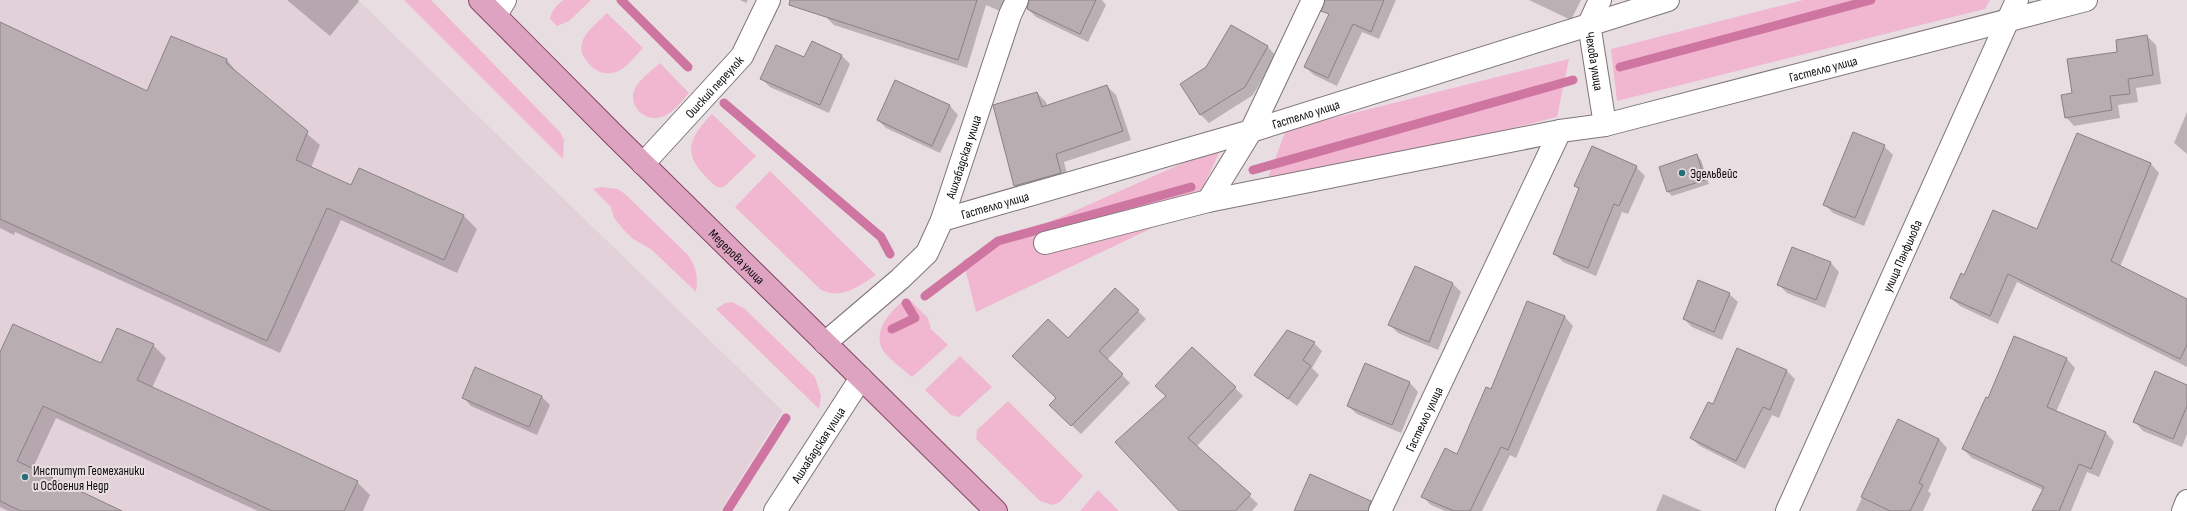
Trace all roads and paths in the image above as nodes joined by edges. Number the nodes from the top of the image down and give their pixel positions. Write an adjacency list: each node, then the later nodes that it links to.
1 (480, 0): 8 (main road, Медерова улица)
2 (770, 0): 14 (street, Ошский переулок)
3 (1018, 0): 16 (street, Ашхабадская улица)
4 (1313, 0): 12 (street)
5 (1600, 0): 10 (street, Чехова улица)
6 (1668, 0): 10 (street, Гастелло улица)
7 (2086, 0): 9 (street, Гастелло улица)
8 (501, 8): 14 (main road, Медерова улица)
9 (2013, 10): 11 (street, Гастелло улица); 24 (street, улица Панфилова)
10 (1589, 24): 11 (street, Чехова улица); 12 (street, Гастелло улица)
11 (1605, 125): 13 (street, Гастелло улица)
12 (1251, 131): 15 (street); 16 (street, Гастелло улица)
13 (1560, 131): 15 (street, Гастелло улица); 23 (street, Гастелло улица)
14 (644, 164): 18 (main road, Медерова улица)
15 (1208, 201): 17 (street, Гастелло улица)
16 (942, 220): 18 (street, Ашхабадская улица)
17 (1045, 244)
18 (825, 343): 19 (main road, Медерова улица)
19 (861, 378): 21 (street, Ашхабадская улица); 22 (main road, Медерова улица)
20 (2187, 501): 25 (street)
21 (775, 511)
22 (996, 511)
23 (1380, 511)
24 (1787, 511)
25 (2183, 511)

